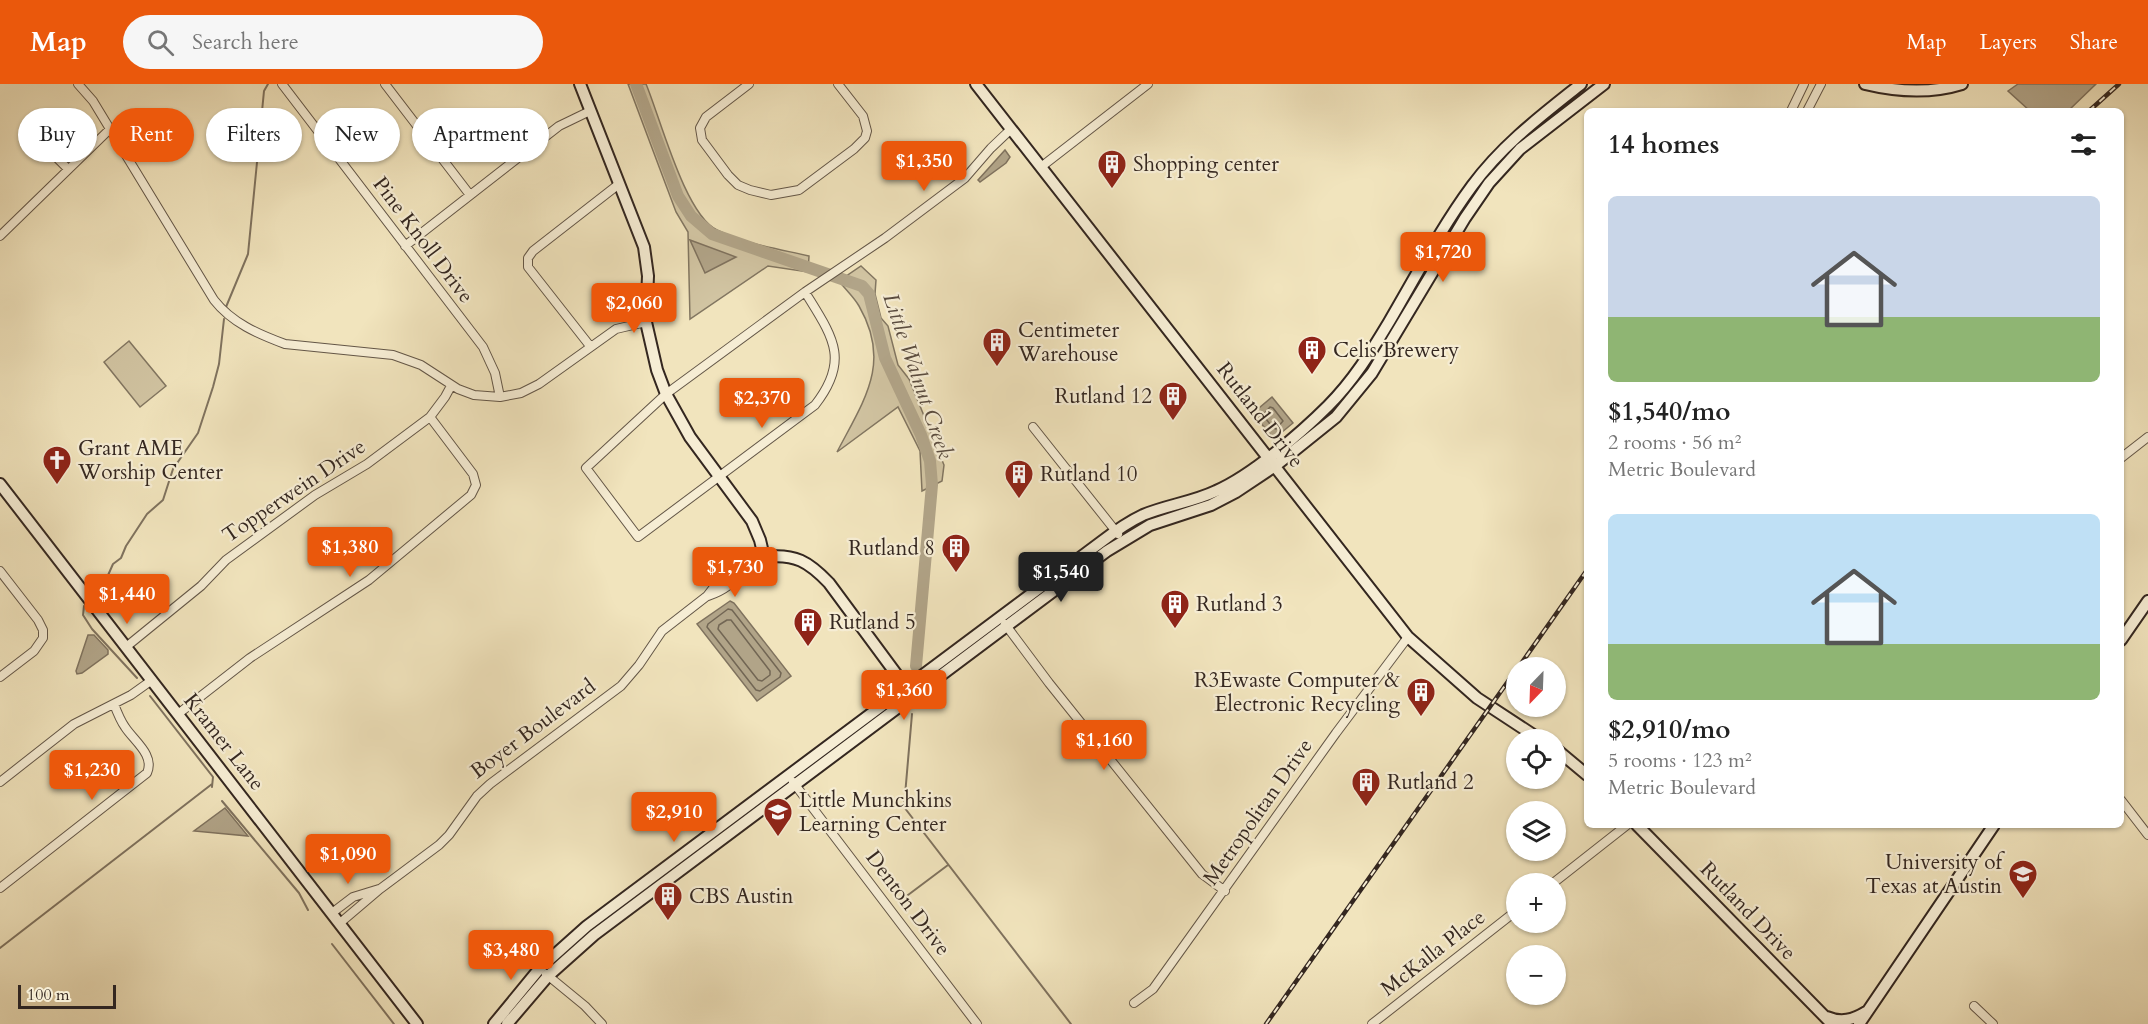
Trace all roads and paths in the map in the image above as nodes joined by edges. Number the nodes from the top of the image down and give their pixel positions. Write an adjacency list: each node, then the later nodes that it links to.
1 (78, 84): 18 (street)
2 (282, 84): 31 (street, Pine Knoll Drive)
3 (385, 84): 29 (street)
4 (580, 84): 17 (street)
5 (749, 84): 6 (street)
6 (838, 84)
7 (976, 84): 19 (street, Rutland Drive)
8 (1148, 84): 25 (street)
9 (1581, 84): 27 (street)
10 (1604, 84): 27 (street)
11 (1804, 84): 15 (street)
12 (1821, 84): 16 (street)
13 (1865, 84): 14 (street)
14 (1962, 84)
15 (1792, 108)
16 (1809, 108)
17 (590, 111): 28 (street); 29 (street)
18 (109, 127)
19 (1011, 129): 25 (street, Rutland Drive); 32 (street)
20 (109, 130): 21 (street)
21 (97, 141)
22 (61, 162): 26 (street)
23 (75, 162): 26 (street)
24 (130, 162): 37 (street)
25 (1041, 167): 44 (street, Rutland Drive)
26 (68, 169): 30 (street)
27 (1491, 172): 35 (street); 36 (street)
28 (619, 184): 33 (street); 34 (street)
29 (470, 195): 31 (street)
30 (0, 236)
31 (405, 246): 39 (street, Pine Knoll Drive)
32 (804, 292): 38 (street); 45 (street)
33 (646, 322): 34 (street); 38 (street)
34 (590, 346): 39 (street)
35 (1370, 354): 36 (street); 44 (street)
36 (1380, 361): 44 (street)
37 (451, 386): 39 (street); 40 (street, Topperwein Drive)
38 (666, 394): 45 (street); 45 (street)
39 (500, 397)
40 (430, 417): 54 (street, Topperwein Drive); 59 (street)
41 (1033, 427): 47 (street)
42 (2148, 437): 43 (street)
43 (2124, 456)
44 (1272, 462): 47 (street); 53 (street, Rutland Drive)
45 (719, 478): 48 (street)
46 (0, 484): 54 (street, Kramer Lane)
47 (1119, 536): 51 (street)
48 (764, 558): 57 (street, Boyer Boulevard); 72 (street, Boyer Boulevard)
49 (1, 573): 55 (street)
50 (2148, 601): 52 (street)
51 (1003, 622): 57 (street); 73 (street)
52 (2124, 636)
53 (1408, 637): 60 (street, Rutland Drive); 73 (street, Metropolitan Drive)
54 (126, 647): 56 (street, Kramer Lane)
55 (0, 677)
56 (152, 680): 58 (street); 59 (street, Kramer Lane)
57 (910, 692): 63 (street)
58 (114, 704): 64 (street); 71 (street)
59 (178, 714): 74 (street, Kramer Lane)
60 (1524, 729)
61 (1566, 758): 62 (street)
62 (1584, 773)
63 (792, 780): 77 (street); 86 (street, Denton Drive)
64 (0, 782)
65 (2124, 804): 69 (street)
66 (1623, 828): 70 (street)
67 (1640, 828): 81 (street, Rutland Drive)
68 (1992, 828): 80 (street)
69 (2148, 835)
70 (1566, 873)
71 (0, 888)
72 (380, 889): 74 (street, Boyer Boulevard); 76 (street, Boyer Boulevard)
73 (1225, 891): 78 (street, Metropolitan Drive)
74 (332, 913): 76 (street, Kramer Lane)
75 (1506, 920): 87 (street, McKalla Place)
76 (340, 923): 82 (street, Kramer Lane)
77 (544, 972): 83 (street); 84 (street); 85 (street)
78 (1134, 1003)
79 (1974, 1006): 89 (street)
80 (1869, 1010): 81 (street); 88 (street)
81 (1828, 1021)
82 (417, 1024)
83 (494, 1024)
84 (507, 1024)
85 (602, 1024)
86 (977, 1024)
87 (1372, 1024)
88 (1859, 1024)
89 (1993, 1024)

